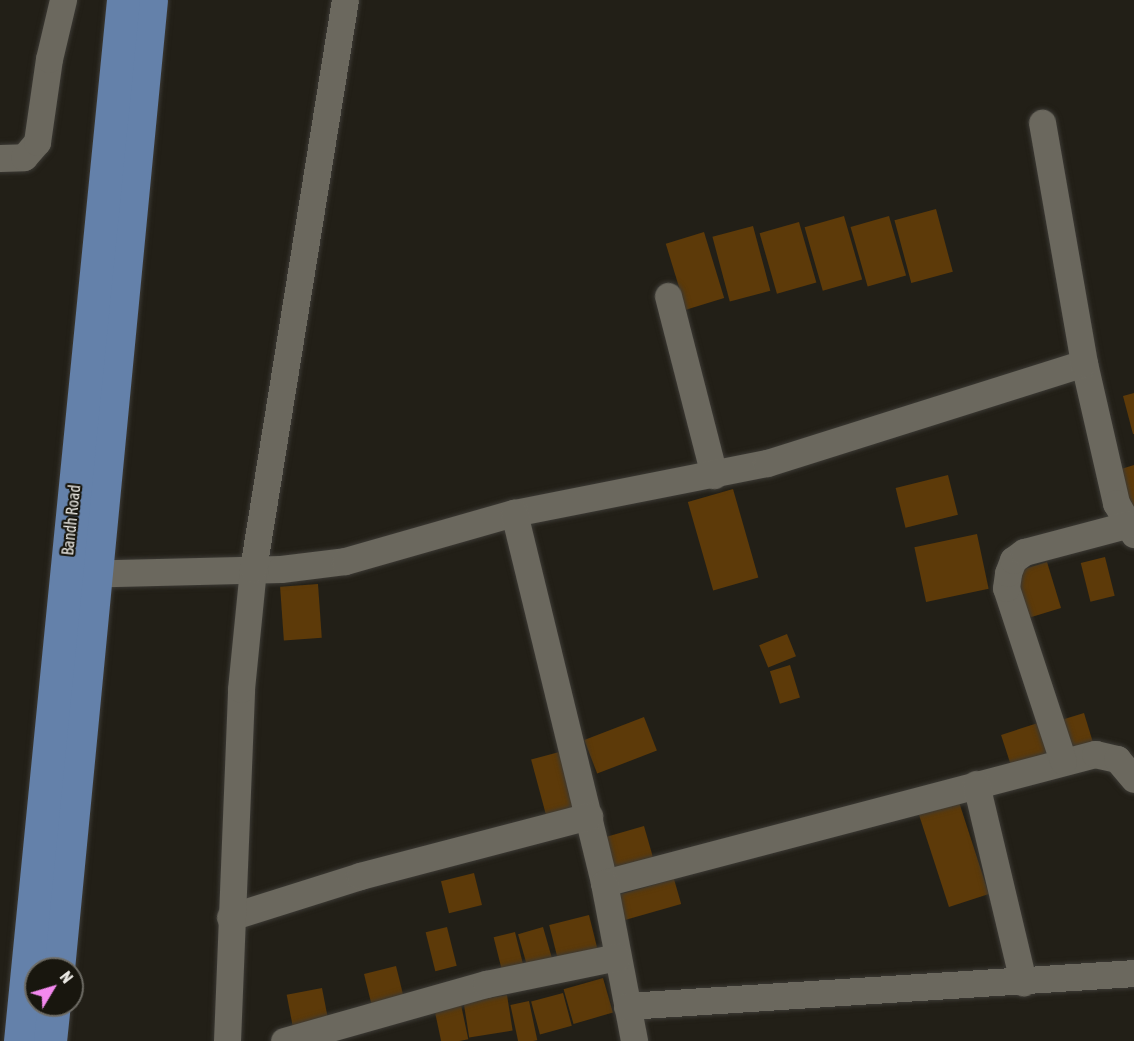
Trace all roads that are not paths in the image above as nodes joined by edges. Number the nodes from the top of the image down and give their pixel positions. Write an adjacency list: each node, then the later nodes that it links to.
1 (63, 0): 6 (street)
2 (123, 0): 13 (main road, Bandh Road)
3 (151, 0): 13 (main road, Bandh Road)
4 (345, 0): 12 (street)
5 (1042, 123): 8 (street)
6 (0, 158)
7 (668, 296): 9 (street)
8 (1084, 363): 9 (street); 11 (street)
9 (714, 475): 10 (street)
10 (514, 513): 12 (street); 17 (street)
11 (1130, 530): 14 (street)
12 (253, 569): 13 (street); 19 (street)
13 (81, 574): 20 (main road, Bandh Road); 26 (main road, Bandh Road)
14 (1063, 761): 15 (street); 16 (street)
15 (1134, 779)
16 (976, 784): 18 (street); 23 (street)
17 (589, 816): 18 (street); 19 (street)
18 (604, 883): 21 (street)
19 (230, 917): 28 (street)
20 (59, 957)
21 (617, 957): 24 (street); 29 (street)
22 (1134, 973): 23 (street)
23 (1023, 982): 24 (street)
24 (627, 1006): 30 (street)
25 (53, 1017): 27 (main road)
26 (20, 1041)
27 (50, 1041)
28 (227, 1041)
29 (284, 1041)
30 (634, 1041)

